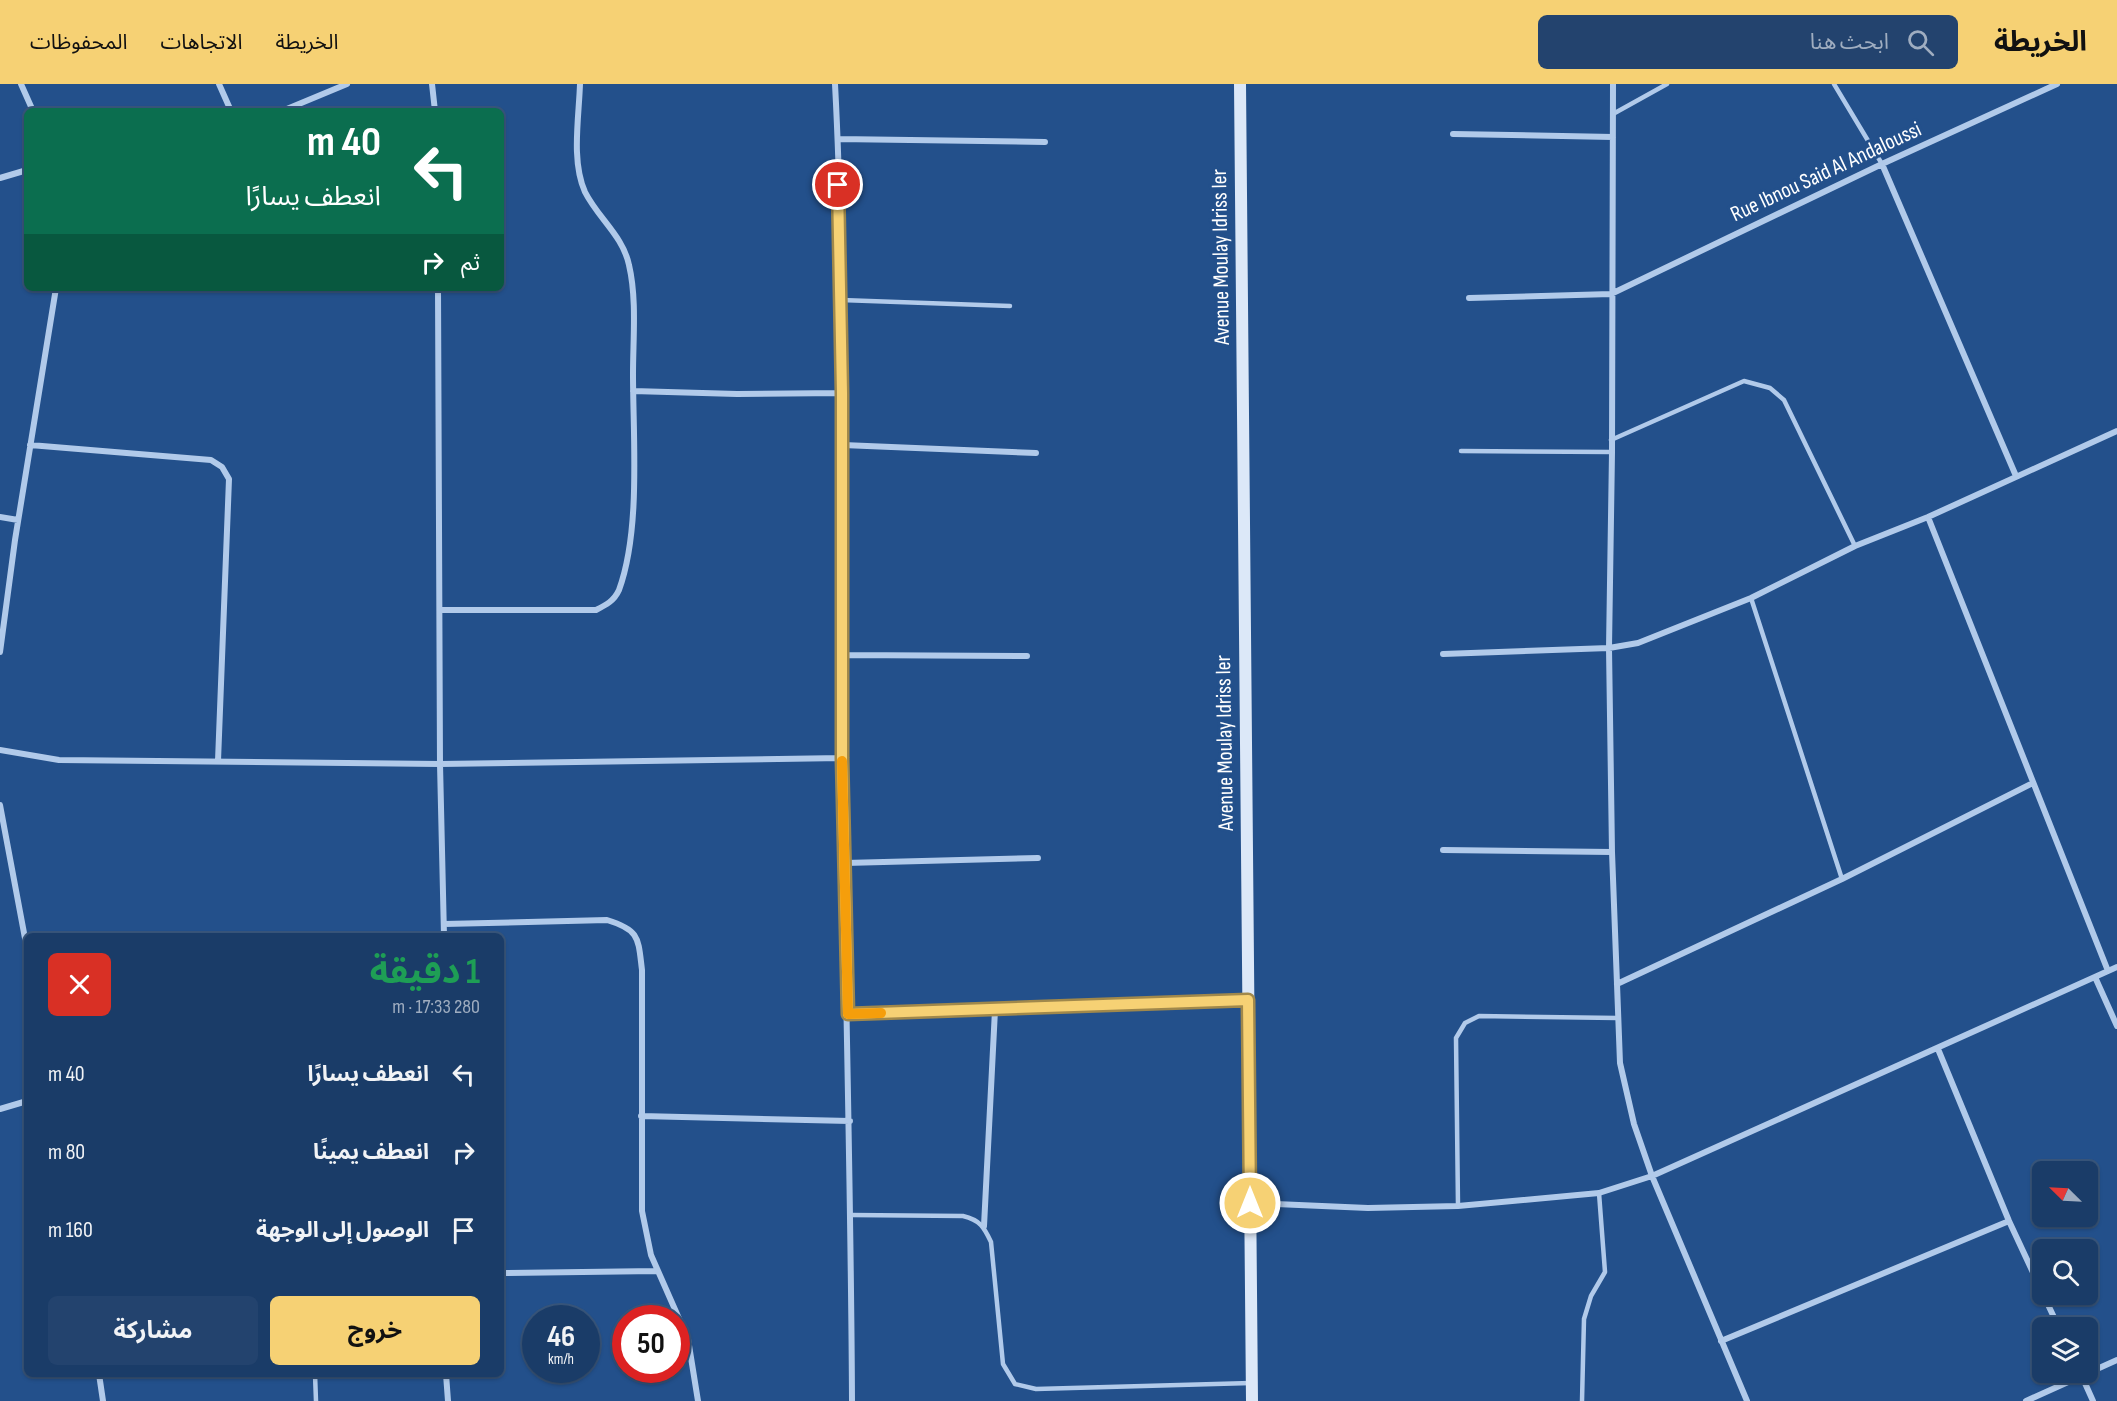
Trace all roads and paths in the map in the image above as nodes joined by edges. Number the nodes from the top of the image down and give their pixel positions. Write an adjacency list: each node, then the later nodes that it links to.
1 (21, 84): 12 (street)
2 (219, 84): 13 (street)
3 (347, 84): 14 (street)
4 (432, 84): 15 (street)
5 (580, 84): 30 (street)
6 (835, 84): 19 (street)
7 (1240, 84): 69 (main road, Avenue Moulay Idriss Ier)
8 (1613, 84): 16 (street)
9 (1667, 84): 16 (lane)
10 (1834, 84): 21 (lane)
11 (2057, 84): 21 (street, Rue Ibnou Said Al Andaloussi)
12 (32, 108)
13 (230, 108)
14 (289, 108)
15 (435, 108)
16 (1613, 114): 18 (street)
17 (1453, 134): 18 (street)
18 (1613, 137): 26 (street)
19 (838, 139): 20 (street); 28 (street)
20 (1045, 142)
21 (1882, 164): 26 (street, Rue Ibnou Said Al Andaloussi); 39 (street)
22 (24, 171): 23 (street)
23 (0, 178)
24 (56, 291): 35 (street)
25 (438, 291): 45 (street)
26 (1611, 294): 27 (street); 33 (street)
27 (1469, 297)
28 (841, 300): 29 (lane); 31 (street)
29 (1010, 306)
30 (633, 391): 31 (street); 45 (street)
31 (842, 393): 34 (street)
32 (2117, 431): 39 (street)
33 (1611, 441): 37 (street); 43 (lane)
34 (843, 445): 38 (street); 49 (street)
35 (30, 446): 42 (street); 53 (street)
36 (1461, 451): 37 (lane)
37 (1612, 452): 46 (street)
38 (1036, 453)
39 (2016, 476): 41 (street)
40 (0, 517): 42 (street)
41 (1928, 517): 43 (street); 55 (street)
42 (18, 520): 47 (street)
43 (1855, 546): 44 (street)
44 (1751, 598): 46 (street); 61 (lane)
45 (440, 610): 54 (street)
46 (1609, 648): 48 (street); 58 (street)
47 (0, 652)
48 (1443, 654)
49 (842, 655): 50 (street); 52 (street)
50 (1027, 656)
51 (0, 750): 53 (street)
52 (842, 758): 54 (street); 60 (street)
53 (218, 761): 54 (street)
54 (440, 764): 62 (street)
55 (2033, 783): 61 (street); 66 (street)
56 (0, 805): 63 (street)
57 (1443, 850): 58 (street)
58 (1612, 852): 68 (street)
59 (1038, 858): 60 (street)
60 (845, 863): 71 (street)
61 (1842, 879): 68 (street)
62 (444, 924): 64 (street); 77 (street)
63 (24, 933)
64 (444, 933)
65 (2117, 967): 66 (street)
66 (2108, 971): 67 (street)
67 (2095, 977): 73 (street); 74 (street)
68 (1617, 984): 72 (street)
69 (1248, 1000): 70 (street); 81 (main road, Avenue Moulay Idriss Ier)
70 (995, 1010): 71 (street); 85 (street)
71 (848, 1014): 78 (street)
72 (1617, 1018): 79 (street); 82 (lane)
73 (2117, 1026)
74 (1938, 1049): 79 (street); 84 (street)
75 (24, 1102): 76 (street)
76 (0, 1109)
77 (641, 1116): 78 (street); 87 (street)
78 (850, 1121): 83 (street)
79 (1653, 1176): 80 (street); 89 (street)
80 (1599, 1193): 82 (street); 104 (lane)
81 (1250, 1203): 82 (street); 95 (main road, Avenue Moulay Idriss Ier)
82 (1458, 1206)
83 (851, 1215): 85 (lane); 102 (street)
84 (2009, 1221): 86 (street); 89 (street)
85 (984, 1226): 95 (lane)
86 (2032, 1270)
87 (657, 1271): 88 (street); 101 (street)
88 (504, 1273)
89 (1721, 1341): 105 (street)
90 (2117, 1360): 91 (street)
91 (2098, 1368)
92 (99, 1377): 98 (street)
93 (315, 1377): 99 (lane)
94 (446, 1377): 100 (street)
95 (1251, 1383): 103 (main road, Avenue Moulay Idriss Ier)
96 (2064, 1383): 106 (street)
97 (2085, 1383): 107 (street)
98 (103, 1401)
99 (316, 1401)
100 (448, 1401)
101 (698, 1401)
102 (852, 1401)
103 (1252, 1401)
104 (1582, 1401)
105 (1747, 1401)
106 (2026, 1401)
107 (2093, 1401)

